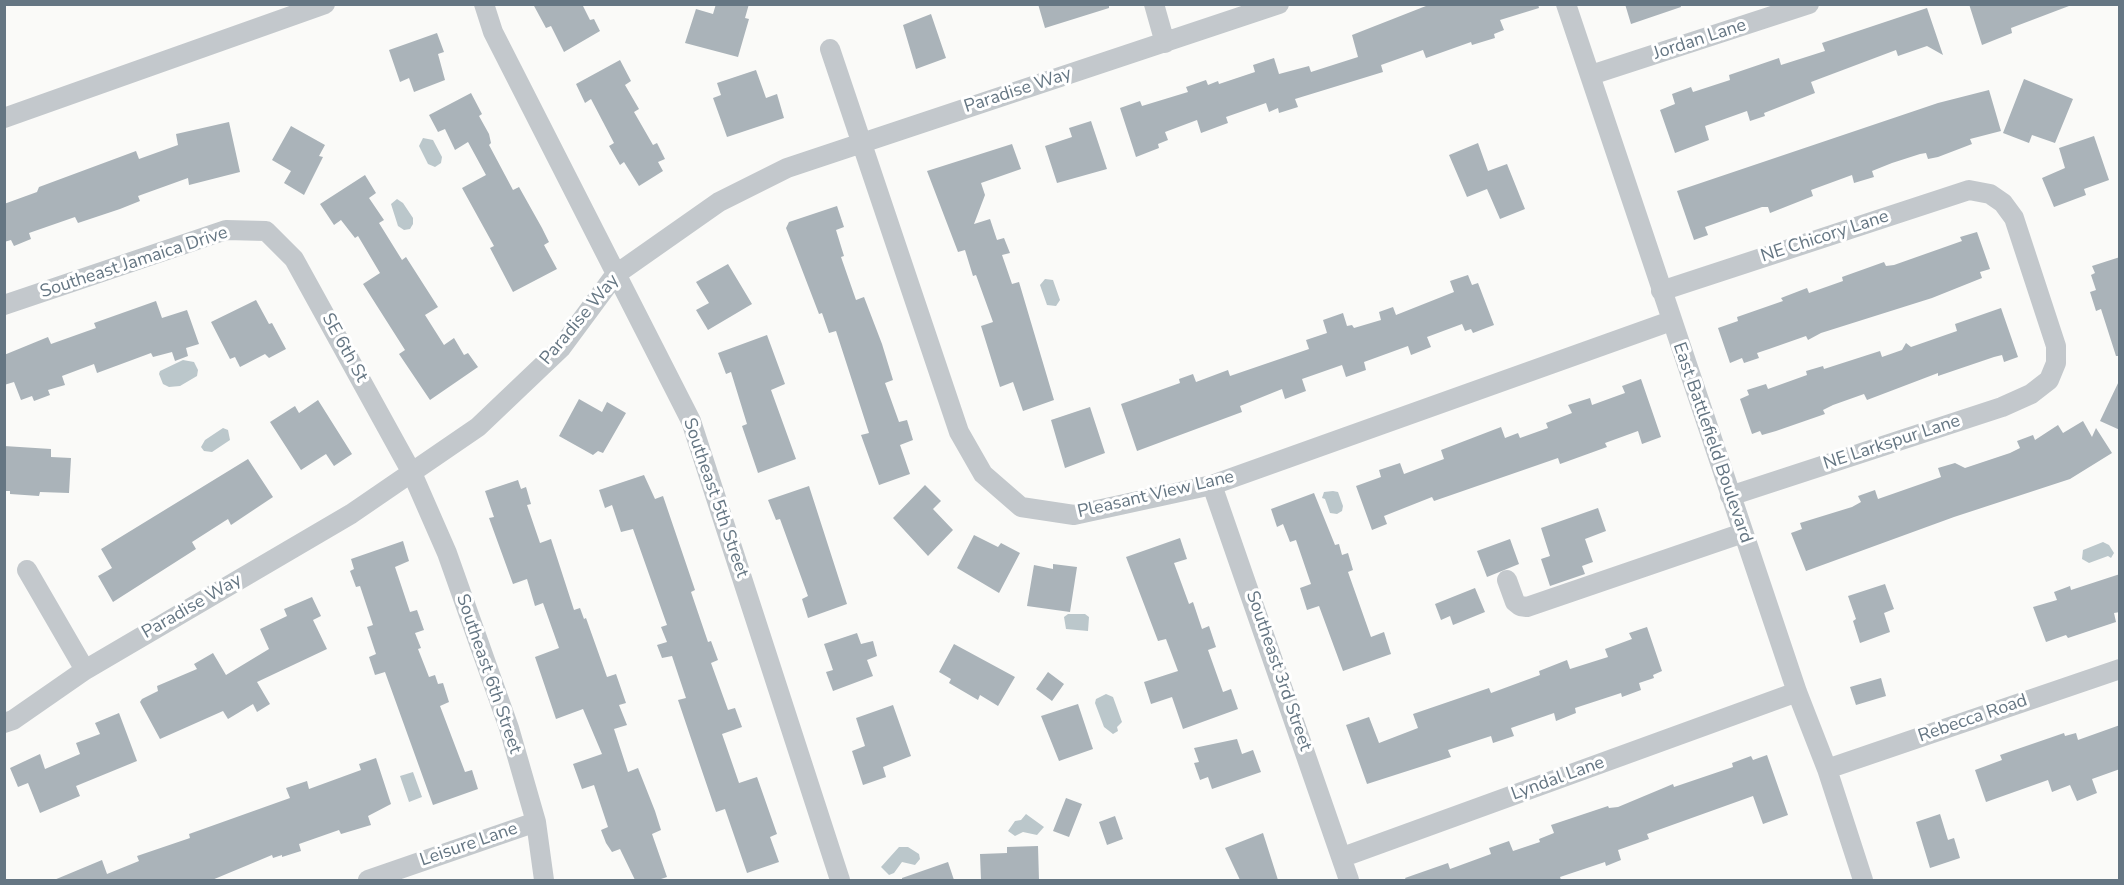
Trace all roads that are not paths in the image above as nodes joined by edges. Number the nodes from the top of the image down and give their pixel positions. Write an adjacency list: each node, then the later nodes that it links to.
1 (325, 4): 10 (street)
2 (484, 4): 13 (street, Southeast 5th Street)
3 (1154, 4): 7 (street)
4 (1279, 4): 7 (street, Paradise Way)
5 (1566, 4): 9 (street, East Battlefield Boulevard)
6 (1809, 4): 9 (street, Jordan Lane)
7 (1165, 43): 11 (street, Paradise Way)
8 (830, 49): 11 (street, Pleasant View Lane)
9 (1592, 75): 14 (street, East Battlefield Boulevard)
10 (4, 118)
11 (863, 141): 13 (street, Paradise Way); 19 (street, Pleasant View Lane)
12 (266, 231): 15 (street, Southeast Jamaica Drive); 18 (street, SE 6th St)
13 (615, 275): 18 (street, Paradise Way); 33 (street, Southeast 5th Street)
14 (1661, 291): 16 (street, East Battlefield Boulevard); 17 (street, NE Chicory Lane)
15 (4, 304)
16 (1671, 321): 19 (street, Pleasant View Lane); 20 (street, East Battlefield Boulevard)
17 (2049, 380): 20 (street, NE Larkspur Lane)
18 (412, 473): 25 (street, Paradise Way); 29 (street, Southeast 6th Street)
19 (1212, 485): 30 (street, Southeast 3rd Street)
20 (1730, 496): 21 (street, East Battlefield Boulevard)
21 (1743, 533): 23 (street); 26 (street, East Battlefield Boulevard)
22 (27, 570): 25 (street)
23 (1507, 580)
24 (2120, 669): 28 (street, Rebecca Road)
25 (85, 670): 27 (street, Paradise Way)
26 (1797, 692): 28 (street, East Battlefield Boulevard); 30 (street, Lyndal Lane)
27 (4, 723)
28 (1827, 769): 35 (street, East Battlefield Boulevard)
29 (536, 822): 31 (street, Leisure Lane); 32 (street, Southeast 6th Street)
30 (1343, 857): 34 (street)
31 (368, 880)
32 (544, 880)
33 (840, 880)
34 (1349, 880)
35 (1863, 880)

